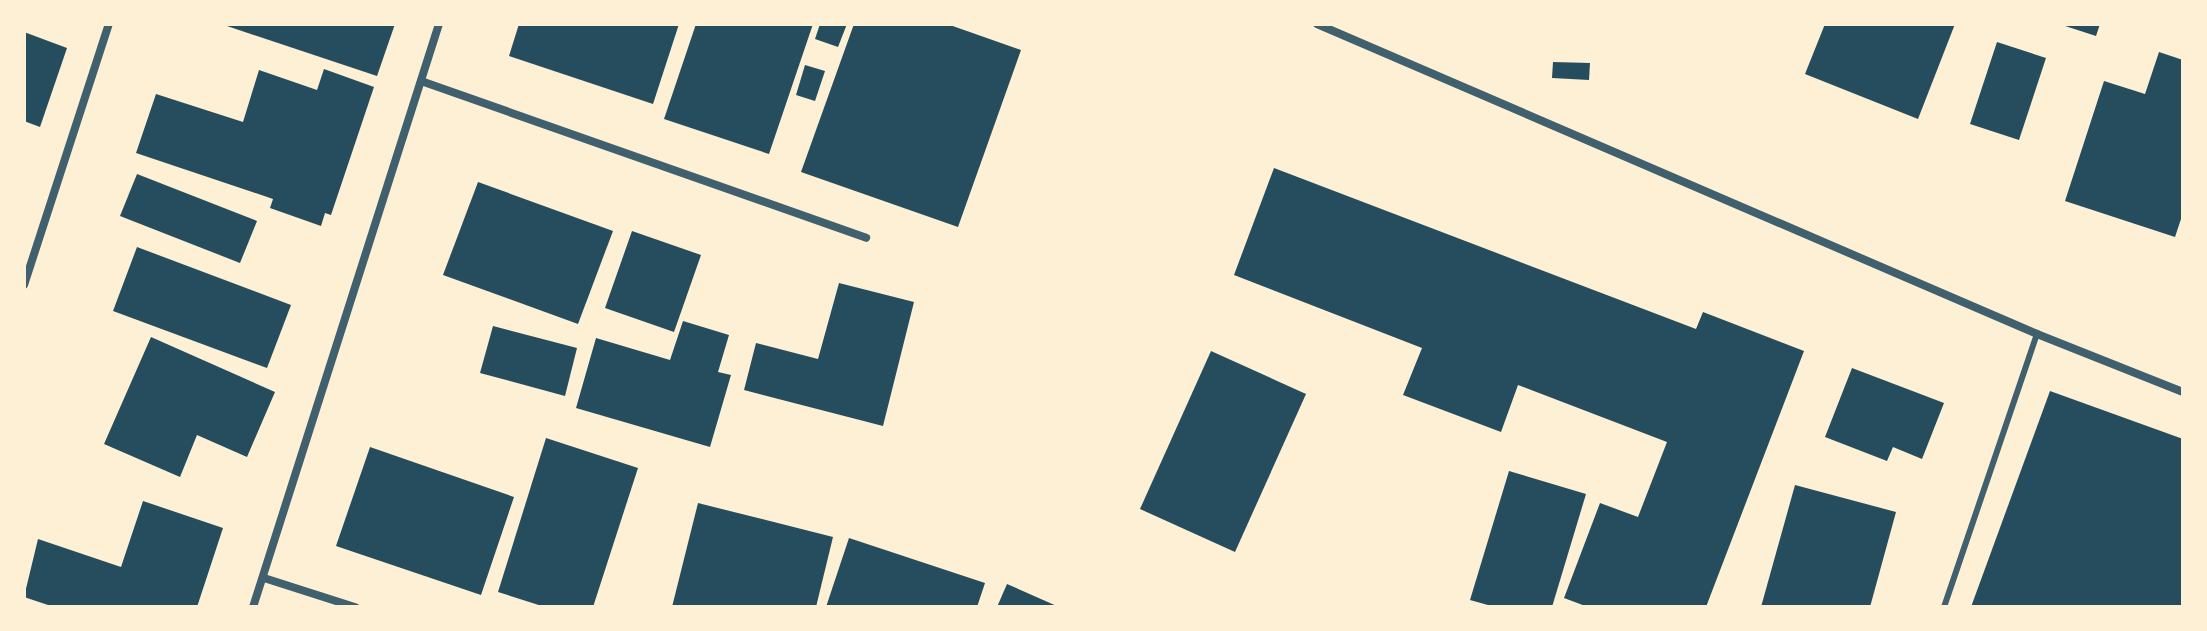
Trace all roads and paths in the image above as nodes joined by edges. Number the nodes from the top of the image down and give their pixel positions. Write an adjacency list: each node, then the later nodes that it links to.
1 (109, 24): 6 (street)
2 (439, 24): 4 (street)
3 (1317, 24): 7 (street)
4 (421, 81): 5 (street); 9 (street)
5 (866, 238)
6 (24, 285)
7 (2037, 334): 8 (street); 12 (lane)
8 (2183, 392)
9 (264, 578): 10 (street); 11 (street)
10 (253, 607)
11 (355, 607)
12 (1944, 607)

